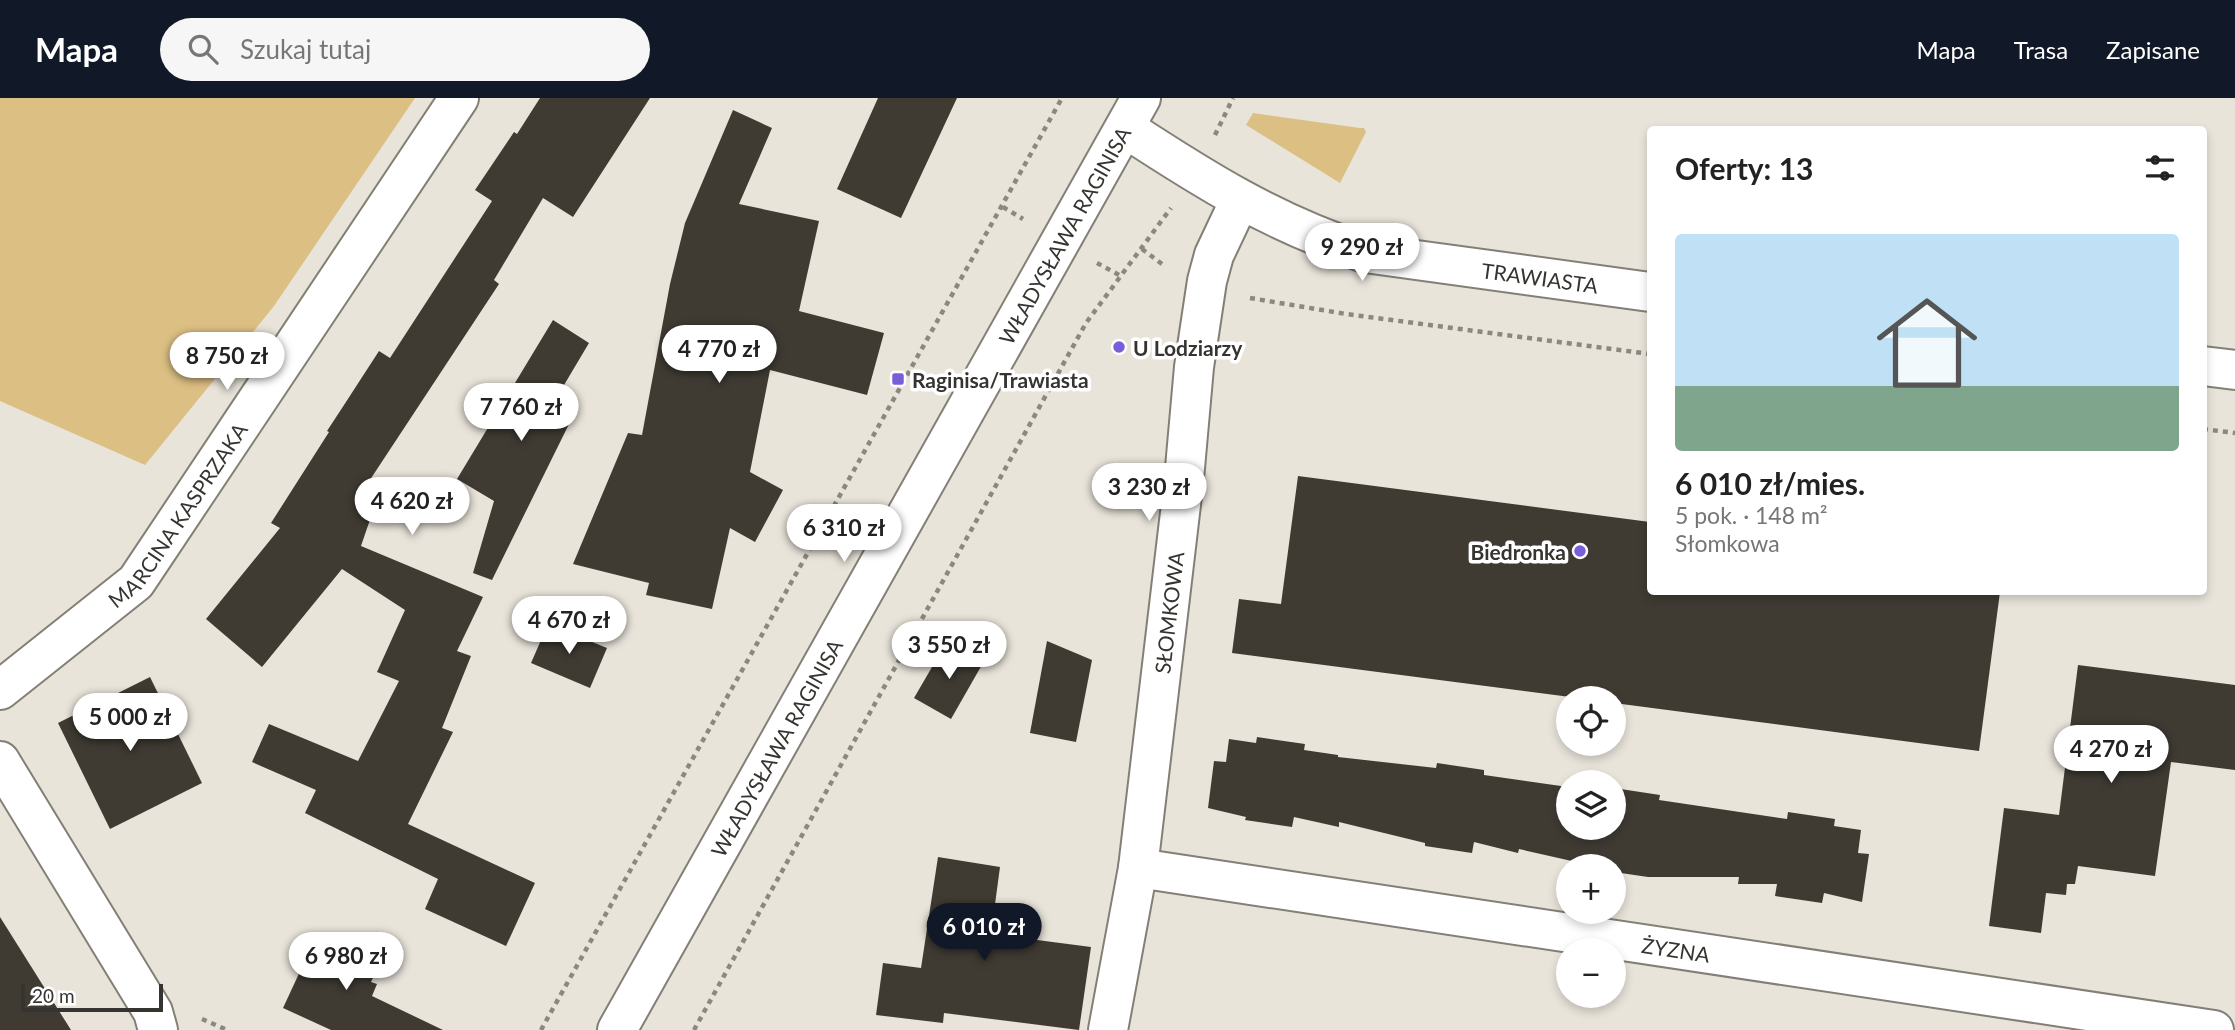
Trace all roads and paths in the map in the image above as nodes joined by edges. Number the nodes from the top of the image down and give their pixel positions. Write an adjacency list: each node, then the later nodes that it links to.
1 (459, 98): 14 (street, MARCINA KASPRZAKA)
2 (1062, 98): 18 (path)
3 (1233, 98): 5 (path)
4 (1133, 113): 5 (street, TRAWIASTA); 19 (street, WŁADYSŁAWA RAGINISA)
5 (1196, 174): 6 (street, TRAWIASTA); 20 (path)
6 (1240, 200): 7 (street, TRAWIASTA); 16 (street, SŁOMKOWA)
7 (1647, 292)
8 (1246, 297): 9 (path)
9 (1647, 354)
10 (2207, 366): 11 (street)
11 (2235, 370)
12 (2207, 430): 13 (path)
13 (2235, 433)
14 (0, 690)
15 (0, 761): 17 (street)
16 (1138, 869): 21 (street, SŁOMKOWA); 22 (street, ŻYZNA)
17 (158, 1030)
18 (541, 1030)
19 (617, 1030)
20 (694, 1030)
21 (1108, 1030)
22 (2214, 1030)

